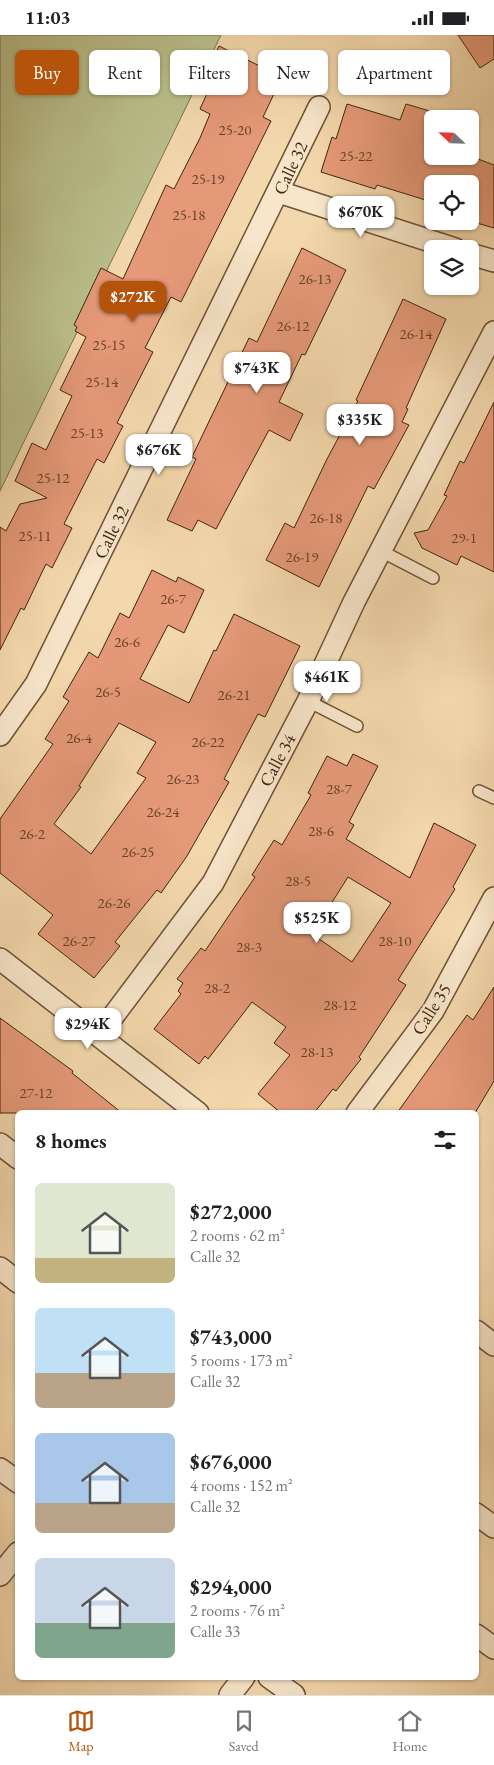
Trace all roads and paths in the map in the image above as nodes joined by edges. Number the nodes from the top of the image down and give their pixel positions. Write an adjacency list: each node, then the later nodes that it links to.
1 (319, 107): 2 (street, Calle 32)
2 (278, 192): 3 (street); 11 (street, Calle 32)
3 (427, 240)
4 (479, 257): 5 (street)
5 (494, 261)
6 (494, 332): 7 (street, Calle 34)
7 (381, 551): 8 (lane); 9 (street, Calle 34)
8 (433, 578)
9 (308, 701): 10 (lane); 16 (street, Calle 34)
10 (357, 727)
11 (0, 735)
12 (479, 791): 13 (lane)
13 (494, 798)
14 (494, 898): 18 (street, Calle 35)
15 (0, 959): 16 (street)
16 (99, 1035): 17 (street)
17 (194, 1110)
18 (359, 1110)
19 (0, 1144): 20 (street)
20 (15, 1156)
21 (0, 1268): 22 (street)
22 (15, 1280)
23 (479, 1333): 24 (street)
24 (494, 1345)
25 (0, 1469): 26 (street)
26 (15, 1481)
27 (479, 1516): 28 (street)
28 (494, 1527)
29 (15, 1557): 30 (street)
30 (0, 1575)
31 (479, 1637): 32 (street)
32 (494, 1648)
33 (242, 1680): 35 (street)
34 (273, 1680): 36 (street)
35 (230, 1695)
36 (294, 1695)

